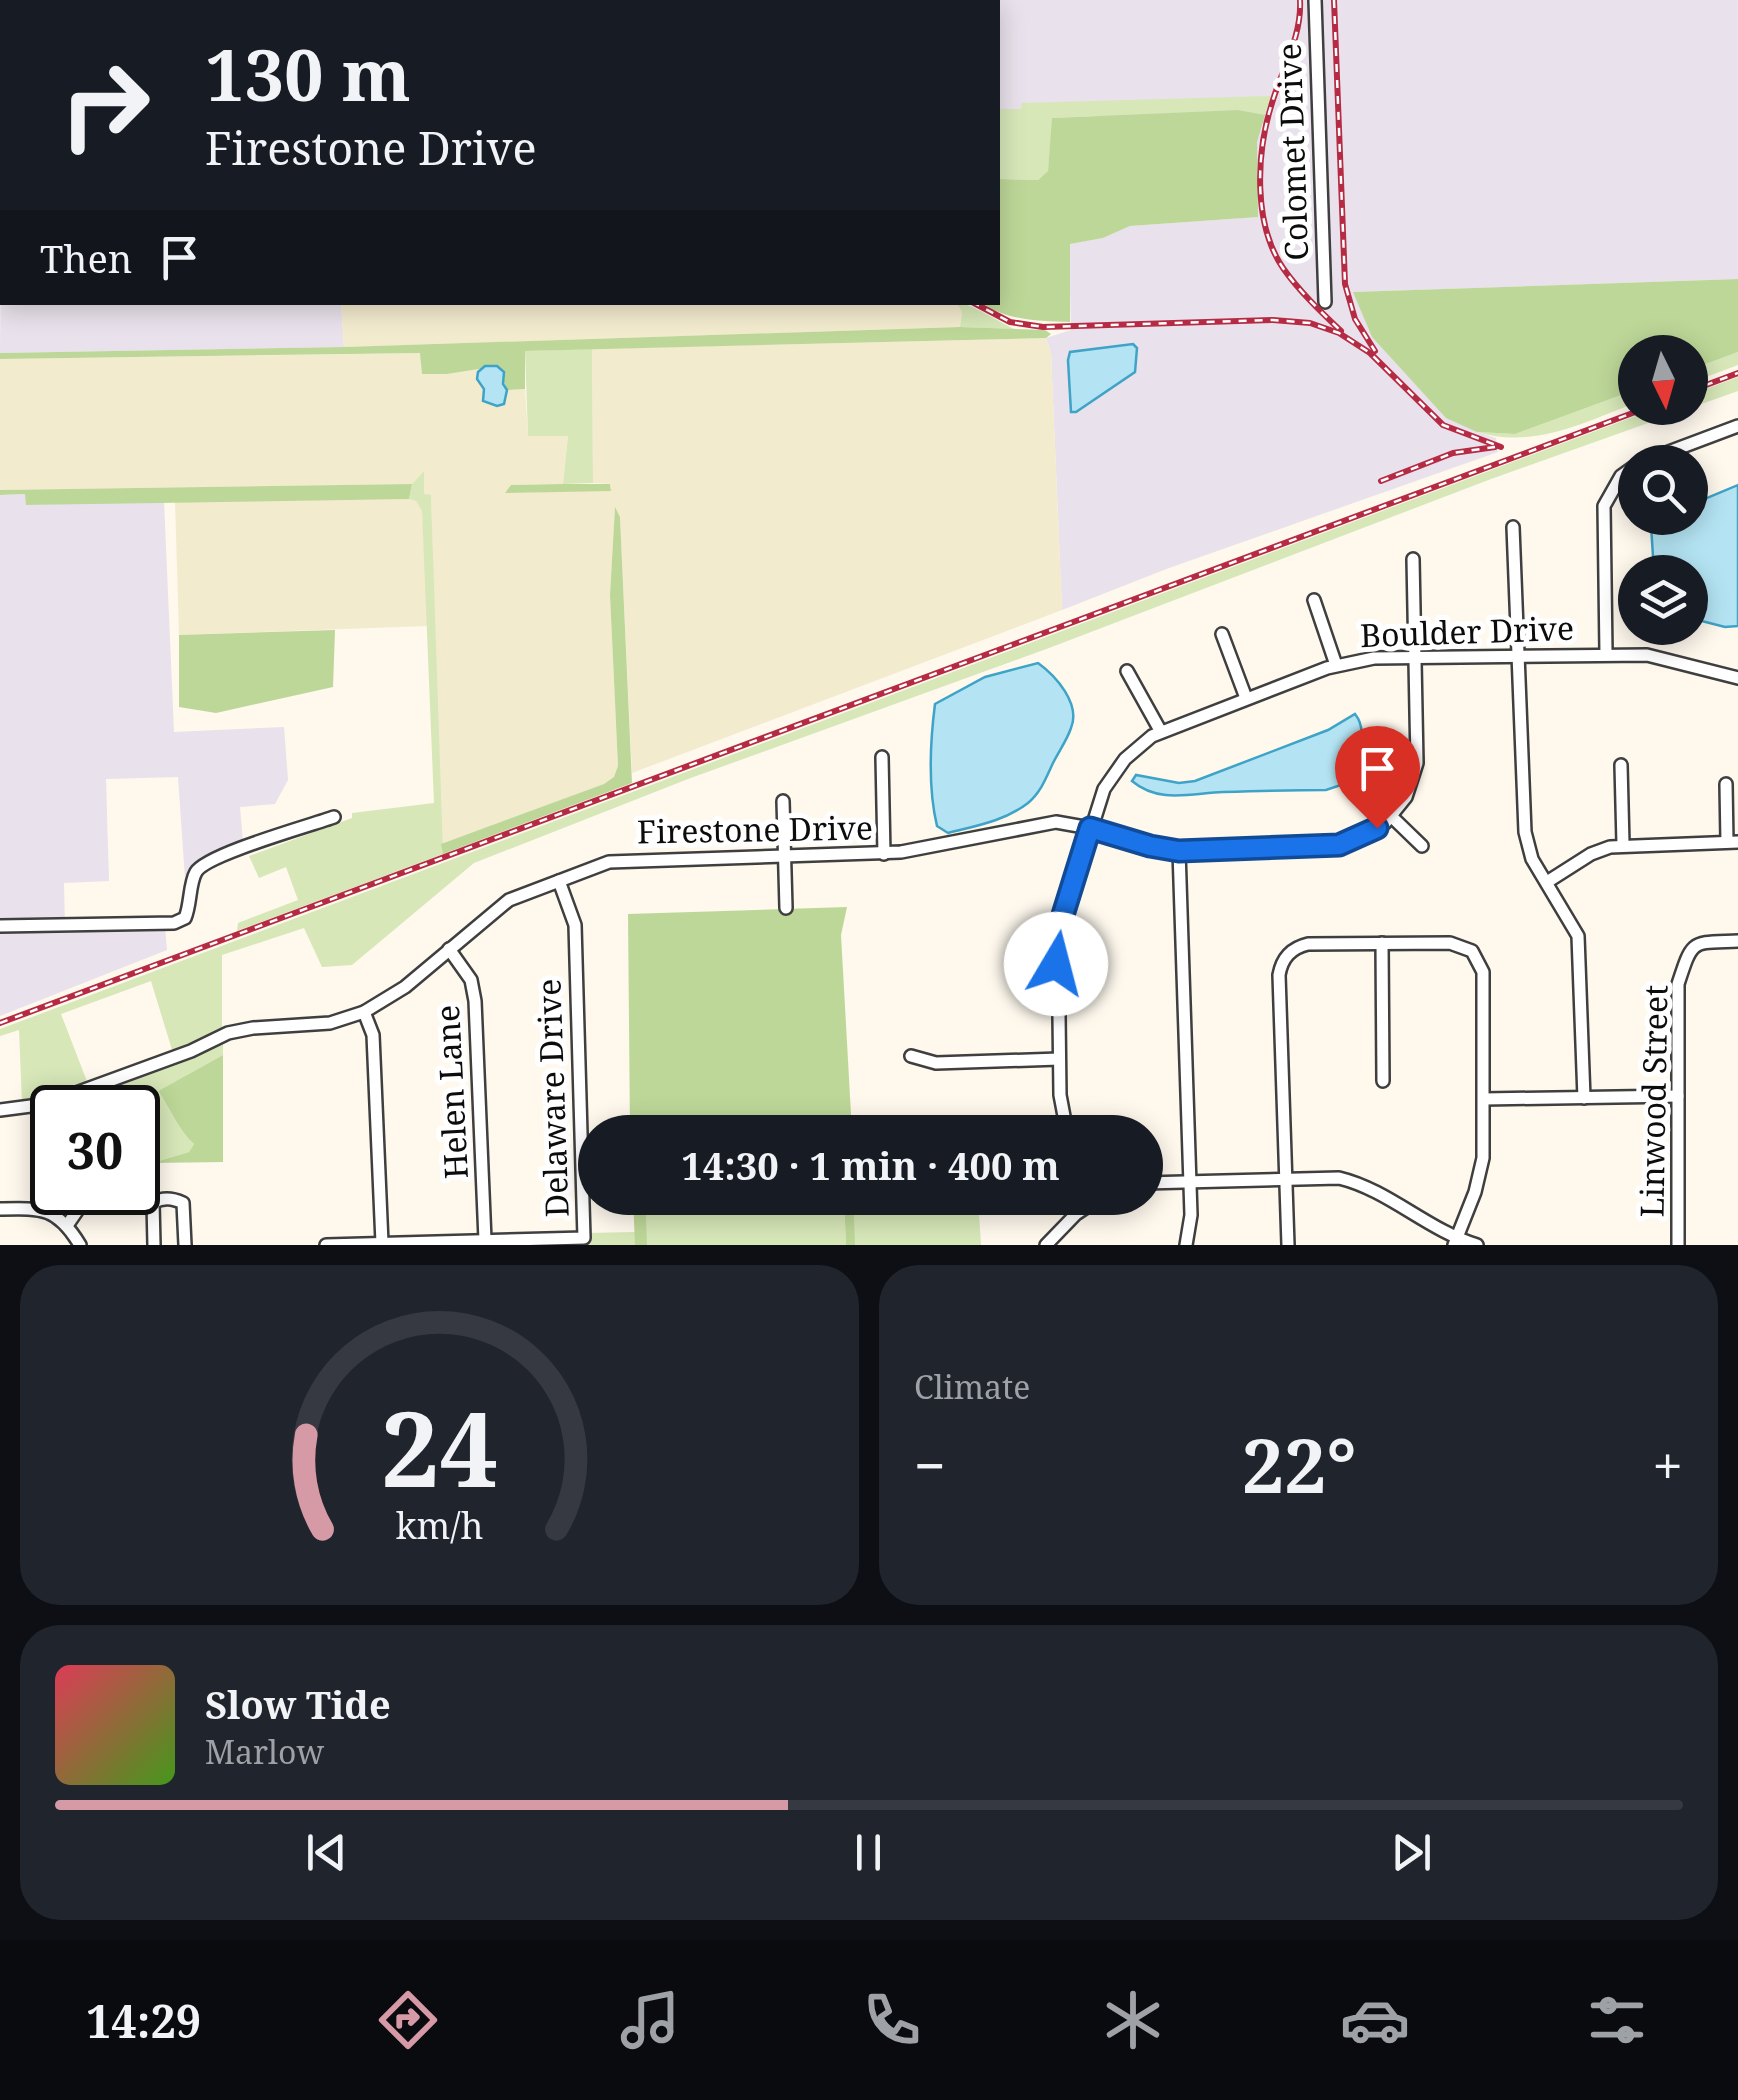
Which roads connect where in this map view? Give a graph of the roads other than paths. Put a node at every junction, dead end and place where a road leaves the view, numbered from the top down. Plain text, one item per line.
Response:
1 (1315, 0) edge
2 (1325, 302) dead end
3 (1738, 426) edge
4 (1687, 445) edge
5 (1618, 483) edge
6 (1513, 528) dead end
7 (1413, 559) dead end
8 (1314, 600) dead end
9 (1222, 634) dead end
10 (1517, 654) junction
11 (1606, 654) junction
12 (1416, 656) junction
13 (1336, 666) junction
14 (1128, 670) dead end
15 (1738, 678) edge
16 (1246, 698) junction
17 (1160, 732) junction
18 (882, 758) dead end
19 (1621, 765) dead end
20 (1726, 784) dead end
21 (783, 802) dead end
22 (1391, 816) junction
23 (334, 817) dead end
24 (1090, 828) junction
25 (1733, 842) edge
26 (1623, 844) junction
27 (1422, 846) dead end
28 (1179, 851) junction
29 (884, 854) junction
30 (784, 856) junction
31 (559, 881) junction
32 (1546, 882) junction
33 (786, 908) dead end
34 (0, 926) edge
35 (1738, 941) edge
36 (1382, 943) junction
37 (449, 949) junction
38 (364, 1012) junction
39 (911, 1056) dead end
40 (1059, 1059) junction
41 (1383, 1080) dead end
42 (1678, 1096) junction
43 (1584, 1098) junction
44 (1484, 1099) junction
45 (0, 1110) edge
46 (1065, 1115) edge
47 (1286, 1178) junction
48 (1190, 1181) junction
49 (1163, 1183) edge
50 (0, 1209) edge
51 (74, 1215) edge
52 (1075, 1215) edge
53 (68, 1224) junction
54 (485, 1240) junction
55 (1456, 1242) edge
56 (382, 1243) edge
57 (80, 1245) edge
58 (154, 1245) edge
59 (185, 1245) edge
60 (326, 1245) edge
61 (1046, 1245) edge
62 (1186, 1245) edge
63 (1288, 1245) edge
64 (1477, 1245) edge
65 (1678, 1245) edge

1 - 2 street, Colomet Drive
3 - 4 street
5 - 11 street
6 - 10 street
7 - 12 street, Firestone Drive
8 - 13 street
9 - 16 street
10 - 11 street, Boulder Drive
10 - 12 street, Boulder Drive
10 - 32 street
11 - 15 street, Boulder Drive
12 - 13 street, Boulder Drive
12 - 22 street, Firestone Drive
13 - 16 street, Boulder Drive
14 - 17 street
16 - 17 street, Boulder Drive
17 - 24 street, Boulder Drive
18 - 29 street
19 - 26 street
20 - 25 street
21 - 30 street
22 - 27 street
22 - 28 street, Firestone Drive
23 - 34 street
24 - 28 street, Firestone Drive
24 - 29 street, Firestone Drive
24 - 40 street, Boulder Drive
25 - 26 street
26 - 32 street
28 - 48 street
29 - 30 street, Firestone Drive
30 - 31 street, Firestone Drive
30 - 33 street
31 - 37 street, Firestone Drive
31 - 54 street, Delaware Drive
32 - 43 street
35 - 42 street, Linwood Street
36 - 41 street
36 - 44 street
36 - 47 street
37 - 38 street, Firestone Drive
37 - 54 street, Helen Lane
38 - 45 street, Firestone Drive
38 - 56 street
39 - 40 street
40 - 46 street, Boulder Drive
42 - 43 street
42 - 65 street, Linwood Street
43 - 44 street
44 - 55 street
47 - 48 street
47 - 55 street
47 - 63 street
48 - 49 street
48 - 62 street
50 - 53 street
51 - 53 street
52 - 61 street
53 - 57 street
54 - 56 street, Delaware Drive
55 - 64 street
56 - 60 street, Delaware Drive
58 - 59 street

